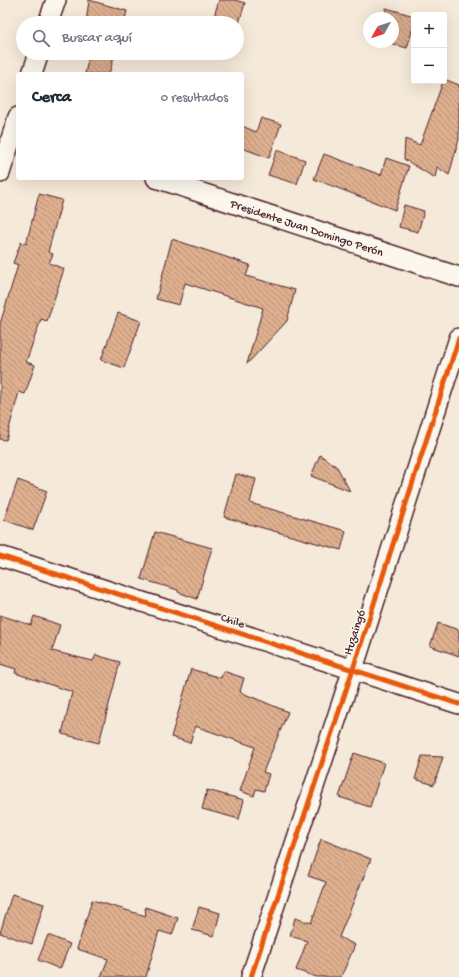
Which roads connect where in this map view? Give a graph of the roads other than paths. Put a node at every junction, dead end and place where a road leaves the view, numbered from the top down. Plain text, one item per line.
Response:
1 (56, 0) edge
2 (50, 16) edge
3 (37, 60) edge
4 (33, 72) edge
5 (12, 127) edge
6 (0, 173) edge
7 (162, 180) edge
8 (459, 277) edge
9 (459, 338) edge
10 (0, 556) edge
11 (353, 669) junction
12 (459, 704) edge
13 (251, 977) edge

1 - 2 street
3 - 4 street
5 - 6 street
7 - 8 street, Presidente Juan Domingo Perón
9 - 11 street, Ituzaingó
10 - 11 street, Chile
11 - 12 street, Chile
11 - 13 street, Ituzaingó

